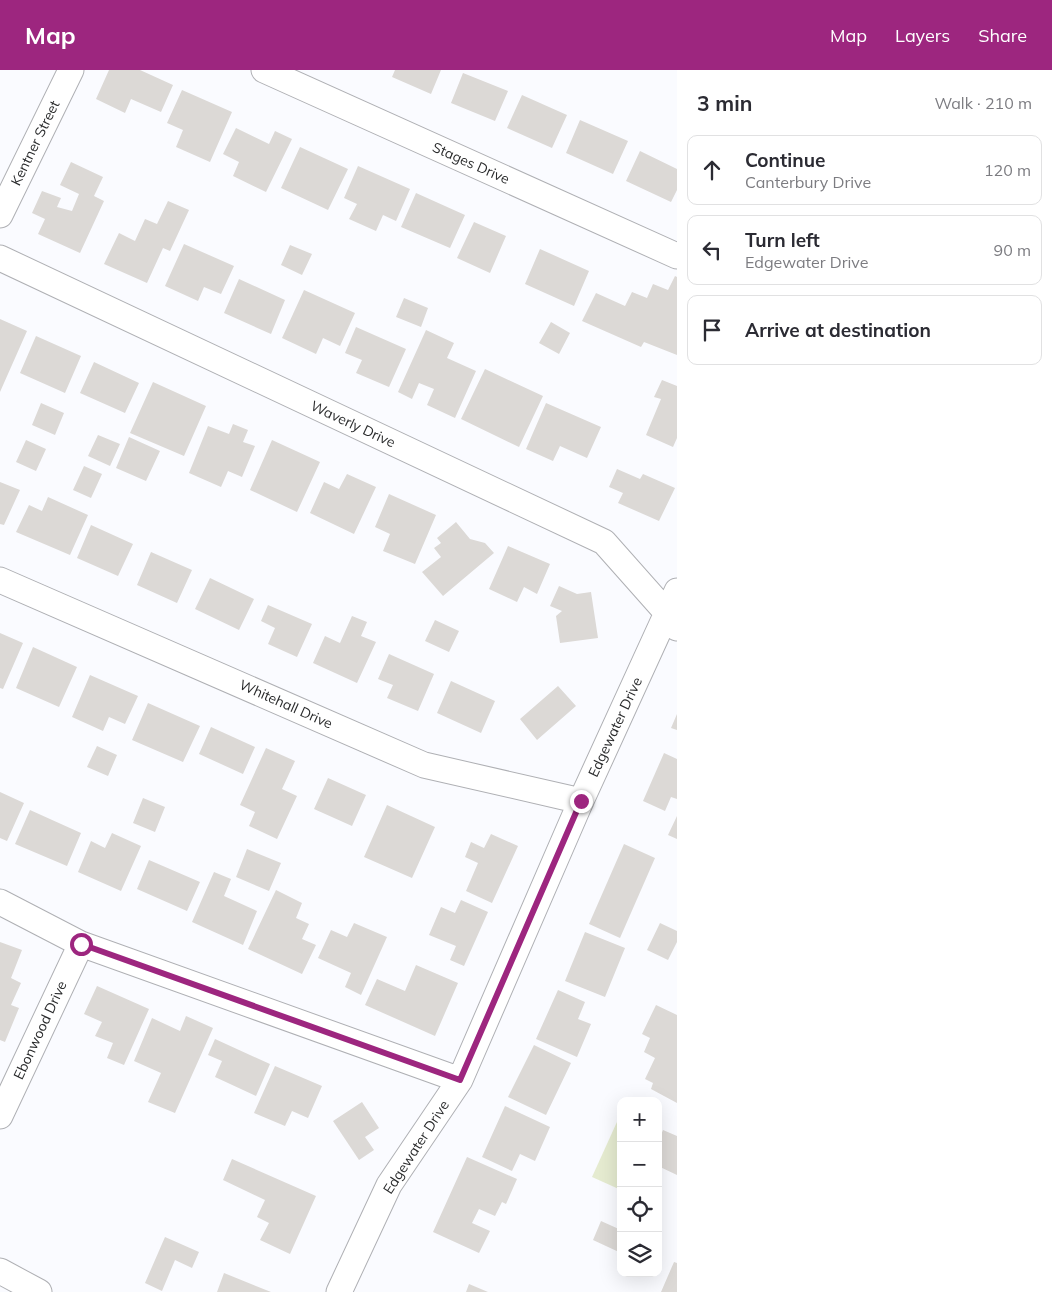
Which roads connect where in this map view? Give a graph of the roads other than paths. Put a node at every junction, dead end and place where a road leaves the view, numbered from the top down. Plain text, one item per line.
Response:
1 (71, 70) edge
2 (264, 70) edge
3 (0, 215) edge
4 (677, 256) edge
5 (0, 258) edge
6 (0, 580) edge
7 (677, 591) edge
8 (672, 621) edge
9 (581, 801) junction
10 (0, 902) edge
11 (81, 944) junction
12 (460, 1080) junction
13 (0, 1116) edge
14 (0, 1271) edge
15 (39, 1292) edge
16 (339, 1292) edge

1 - 3 street, Kentner Street
2 - 4 street, Stages Drive
5 - 8 street, Waverly Drive
6 - 9 street, Whitehall Drive
7 - 8 street, Edgewater Drive
8 - 9 street, Edgewater Drive
9 - 12 street, Edgewater Drive
10 - 11 street
11 - 12 street
11 - 13 street, Ebonwood Drive
12 - 16 street, Edgewater Drive
14 - 15 street

